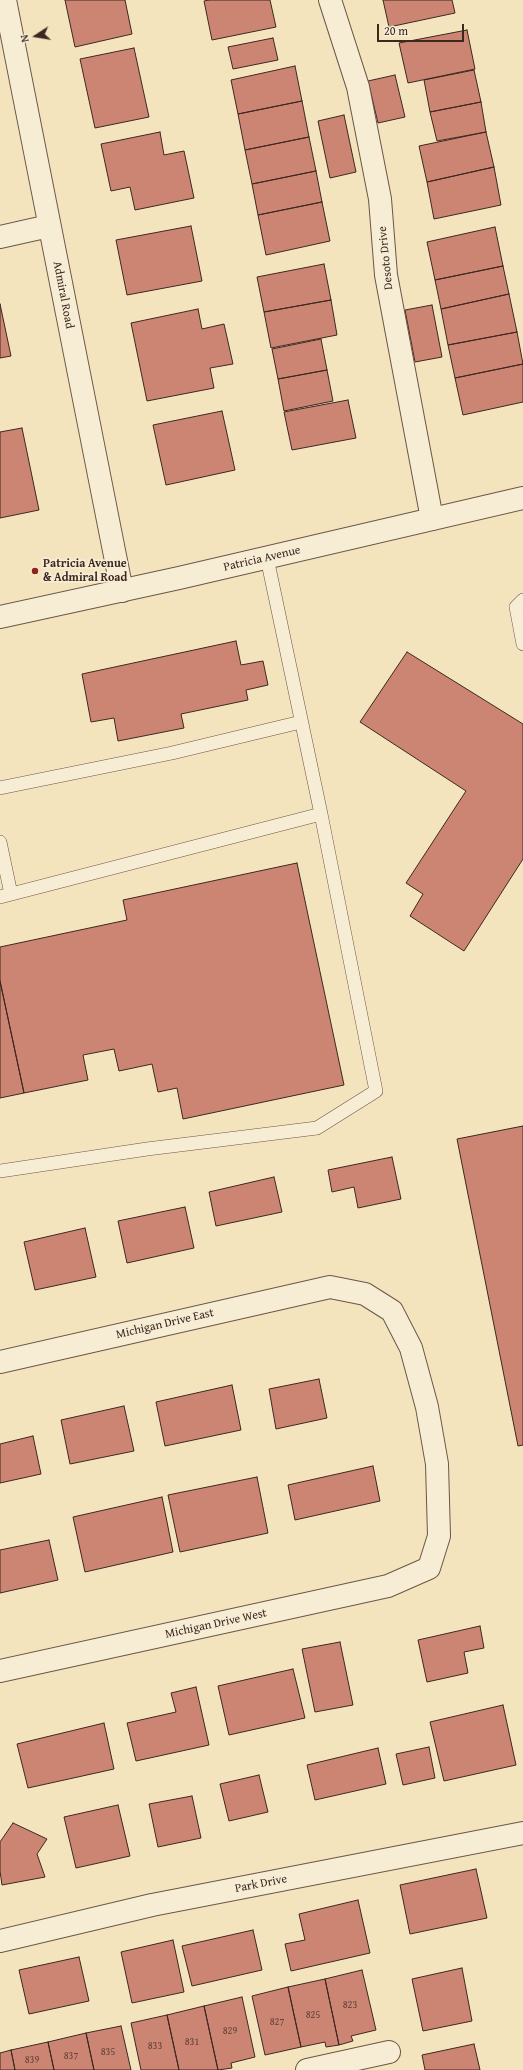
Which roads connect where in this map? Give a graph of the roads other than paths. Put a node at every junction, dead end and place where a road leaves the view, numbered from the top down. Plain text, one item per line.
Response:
1 (5, 0) edge
2 (330, 0) edge
3 (49, 226) junction
4 (0, 237) edge
5 (523, 498) edge
6 (432, 519) junction
7 (267, 558) junction
8 (122, 590) junction
9 (523, 600) edge
10 (0, 617) edge
11 (523, 644) edge
12 (301, 722) junction
13 (0, 788) edge
14 (320, 814) junction
15 (0, 842) edge
16 (5, 895) edge
17 (0, 1171) edge
18 (0, 1362) edge
19 (429, 1568) joint
20 (0, 1671) edge
21 (523, 1833) edge
22 (0, 1940) edge
23 (389, 2052) dead end
24 (306, 2070) edge

1 - 3 street, Admiral Road
2 - 6 street, Desoto Drive
3 - 4 street
3 - 8 street, Admiral Road
5 - 6 street, Patricia Avenue
6 - 7 street, Patricia Avenue
7 - 8 street, Patricia Avenue
7 - 12 lane
8 - 10 street, Patricia Avenue
9 - 11 lane
12 - 13 lane
12 - 14 lane
14 - 16 lane
14 - 17 lane
15 - 16 lane
18 - 19 street, Michigan Drive East
19 - 20 street, Michigan Drive West
21 - 22 street, Park Drive
23 - 24 street

